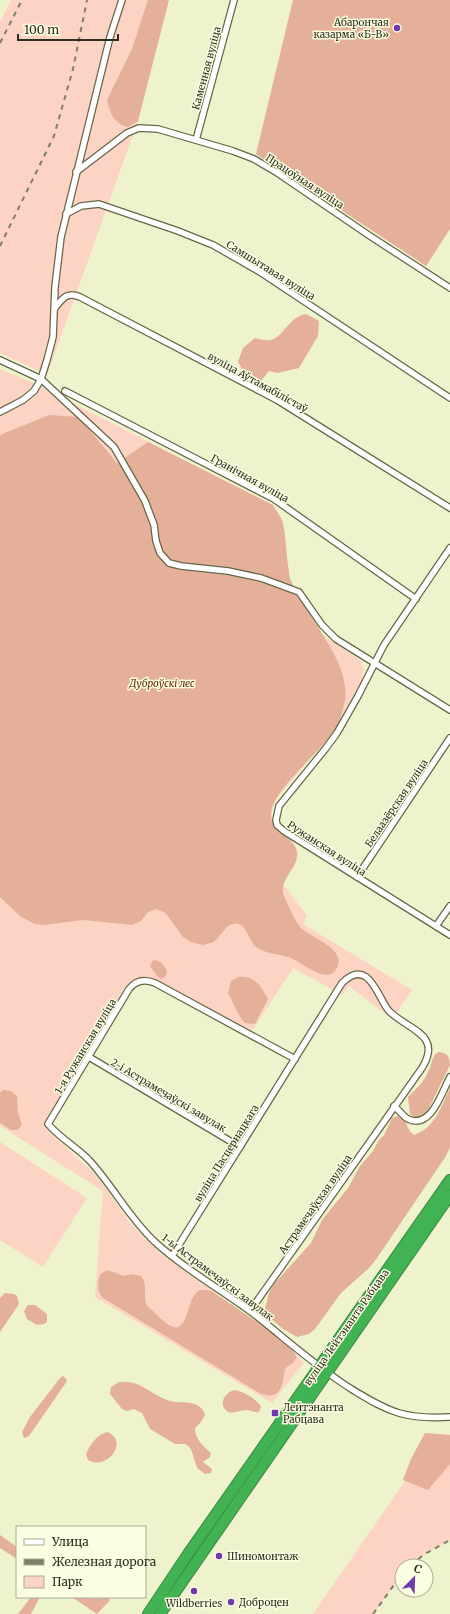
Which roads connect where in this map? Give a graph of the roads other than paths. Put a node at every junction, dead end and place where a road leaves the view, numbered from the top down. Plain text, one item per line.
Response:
1 (122, 0) edge
2 (234, 0) edge
3 (196, 140) junction
4 (76, 172) junction
5 (66, 214) junction
6 (450, 288) edge
7 (54, 308) junction
8 (0, 360) edge
9 (41, 379) junction
10 (65, 391) dead end
11 (450, 398) edge
12 (0, 412) edge
13 (450, 508) edge
14 (450, 548) edge
15 (416, 599) junction
16 (374, 663) junction
17 (450, 710) edge
18 (450, 738) edge
19 (356, 877) junction
20 (450, 906) edge
21 (436, 926) junction
22 (450, 935) edge
23 (418, 1032) joint
24 (89, 1058) junction
25 (295, 1059) junction
26 (450, 1077) edge
27 (394, 1106) junction
28 (48, 1124) joint
29 (240, 1147) junction
30 (450, 1180) edge
31 (450, 1195) edge
32 (172, 1256) junction
33 (250, 1311) junction
34 (323, 1370) junction
35 (450, 1417) edge
36 (148, 1614) edge
37 (160, 1614) edge

1 - 4 street
2 - 3 street, Каменная вуліца
3 - 4 street, Працоўная вуліца
3 - 6 street, Працоўная вуліца
4 - 5 street
5 - 7 street
5 - 11 street, Самшытавая вуліца
7 - 9 street
7 - 13 street, вуліца Аўтамабілістаў
8 - 9 street
9 - 12 street
9 - 16 street
10 - 15 street, Гранічная вуліца
14 - 15 street
15 - 16 street
16 - 17 street
16 - 19 street, Ружанская вуліца
18 - 19 street, Белаазёрская вуліца
19 - 21 street, Ружанская вуліца
20 - 21 street
21 - 22 street, Ружанская вуліца
23 - 25 street, вуліца Пасцернацкага
23 - 27 street, Астрамечаўская вуліца
24 - 25 street, 1-я Ружанская вуліца
24 - 28 street, 1-я Ружанская вуліца
24 - 29 street, 2-і Астрамечаўскі завулак
25 - 29 street, вуліца Пасцернацкага
26 - 27 street
27 - 33 street, Астрамечаўская вуліца
28 - 32 street, 1-ы Астрамечаўскі завулак
29 - 32 street, вуліца Пасцернацкага
30 - 34 highway, вуліца Лейтэнанта Рабцава
31 - 34 highway, вуліца Лейтэнанта Рабцава
32 - 33 street, 1-ы Астрамечаўскі завулак
33 - 34 street, 1-ы Астрамечаўскі завулак
34 - 35 street, 1-ы Астрамечаўскі завулак
34 - 36 highway, вуліца Лейтэнанта Рабцава
34 - 37 highway, вуліца Лейтэнанта Рабцава

